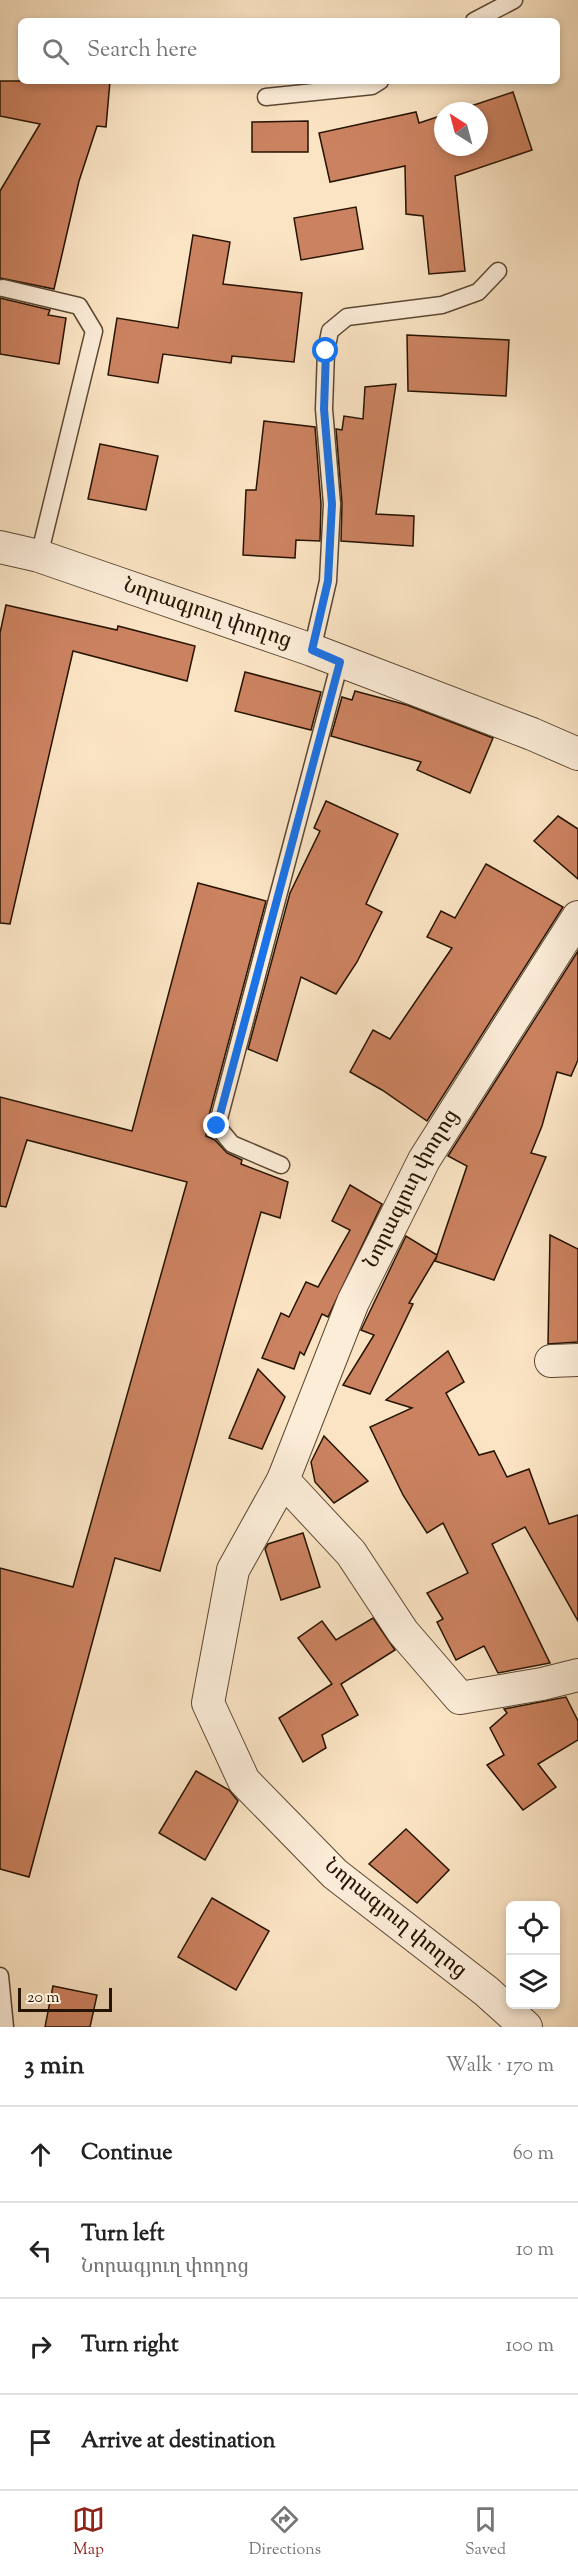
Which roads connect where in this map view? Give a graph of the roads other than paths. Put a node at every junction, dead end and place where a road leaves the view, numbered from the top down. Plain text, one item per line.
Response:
1 (514, 0) edge
2 (480, 18) edge
3 (375, 84) edge
4 (266, 97) dead end
5 (498, 271) dead end
6 (3, 288) dead end
7 (0, 547) edge
8 (39, 556) junction
9 (312, 650) junction
10 (340, 662) junction
11 (578, 754) edge
12 (578, 917) edge
13 (281, 1165) dead end
14 (284, 1480) junction
15 (578, 1675) edge
16 (0, 1976) edge
17 (5, 2027) edge
18 (526, 2027) edge

1 - 2 lane
3 - 4 lane
5 - 9 lane
6 - 8 lane
7 - 8 street, Նորագյուղ փողոց
8 - 9 street, Նորագյուղ փողոց
9 - 10 street, Նորագյուղ փողոց
10 - 11 street, Նորագյուղ փողոց
10 - 13 lane
12 - 14 street, Նորագյուղ փողոց
14 - 15 street
14 - 18 street, Նորագյուղ փողոց
16 - 17 lane

